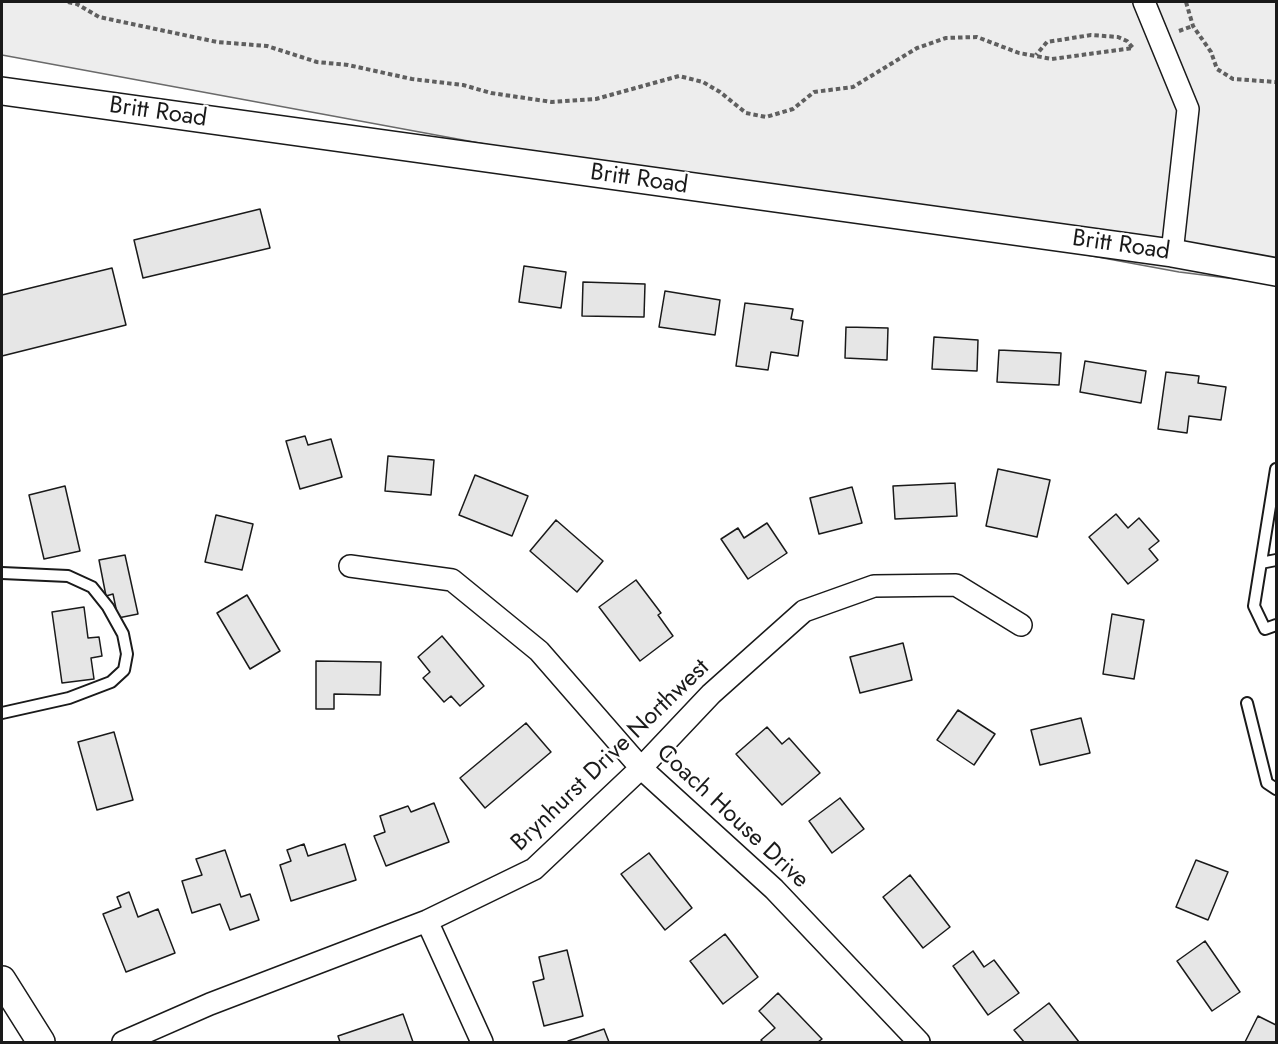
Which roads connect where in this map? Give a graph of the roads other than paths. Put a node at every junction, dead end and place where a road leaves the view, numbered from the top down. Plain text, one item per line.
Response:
1 (1144, 2) edge
2 (2, 91) edge
3 (1172, 253) junction
4 (1276, 272) edge
5 (1276, 469) edge
6 (1276, 560) edge
7 (1261, 563) junction
8 (350, 566) dead end
9 (2, 573) edge
10 (1021, 625) dead end
11 (1276, 625) edge
12 (1247, 704) dead end
13 (2, 713) edge
14 (641, 768) junction
15 (1276, 789) edge
16 (427, 921) junction
17 (2, 980) edge
18 (40, 1042) edge
19 (123, 1042) edge
20 (482, 1042) edge
21 (919, 1042) edge

1 - 3 street
2 - 3 street, Britt Road
3 - 4 street, Britt Road
5 - 7 lane
6 - 7 lane
7 - 11 lane
8 - 14 street, Coach House Drive
9 - 13 lane
10 - 14 street, Brynhurst Drive Northwest
12 - 15 lane
14 - 16 street, Brynhurst Drive Northwest
14 - 21 street, Coach House Drive
16 - 19 street, Brynhurst Drive Northwest
16 - 20 street
17 - 18 street

